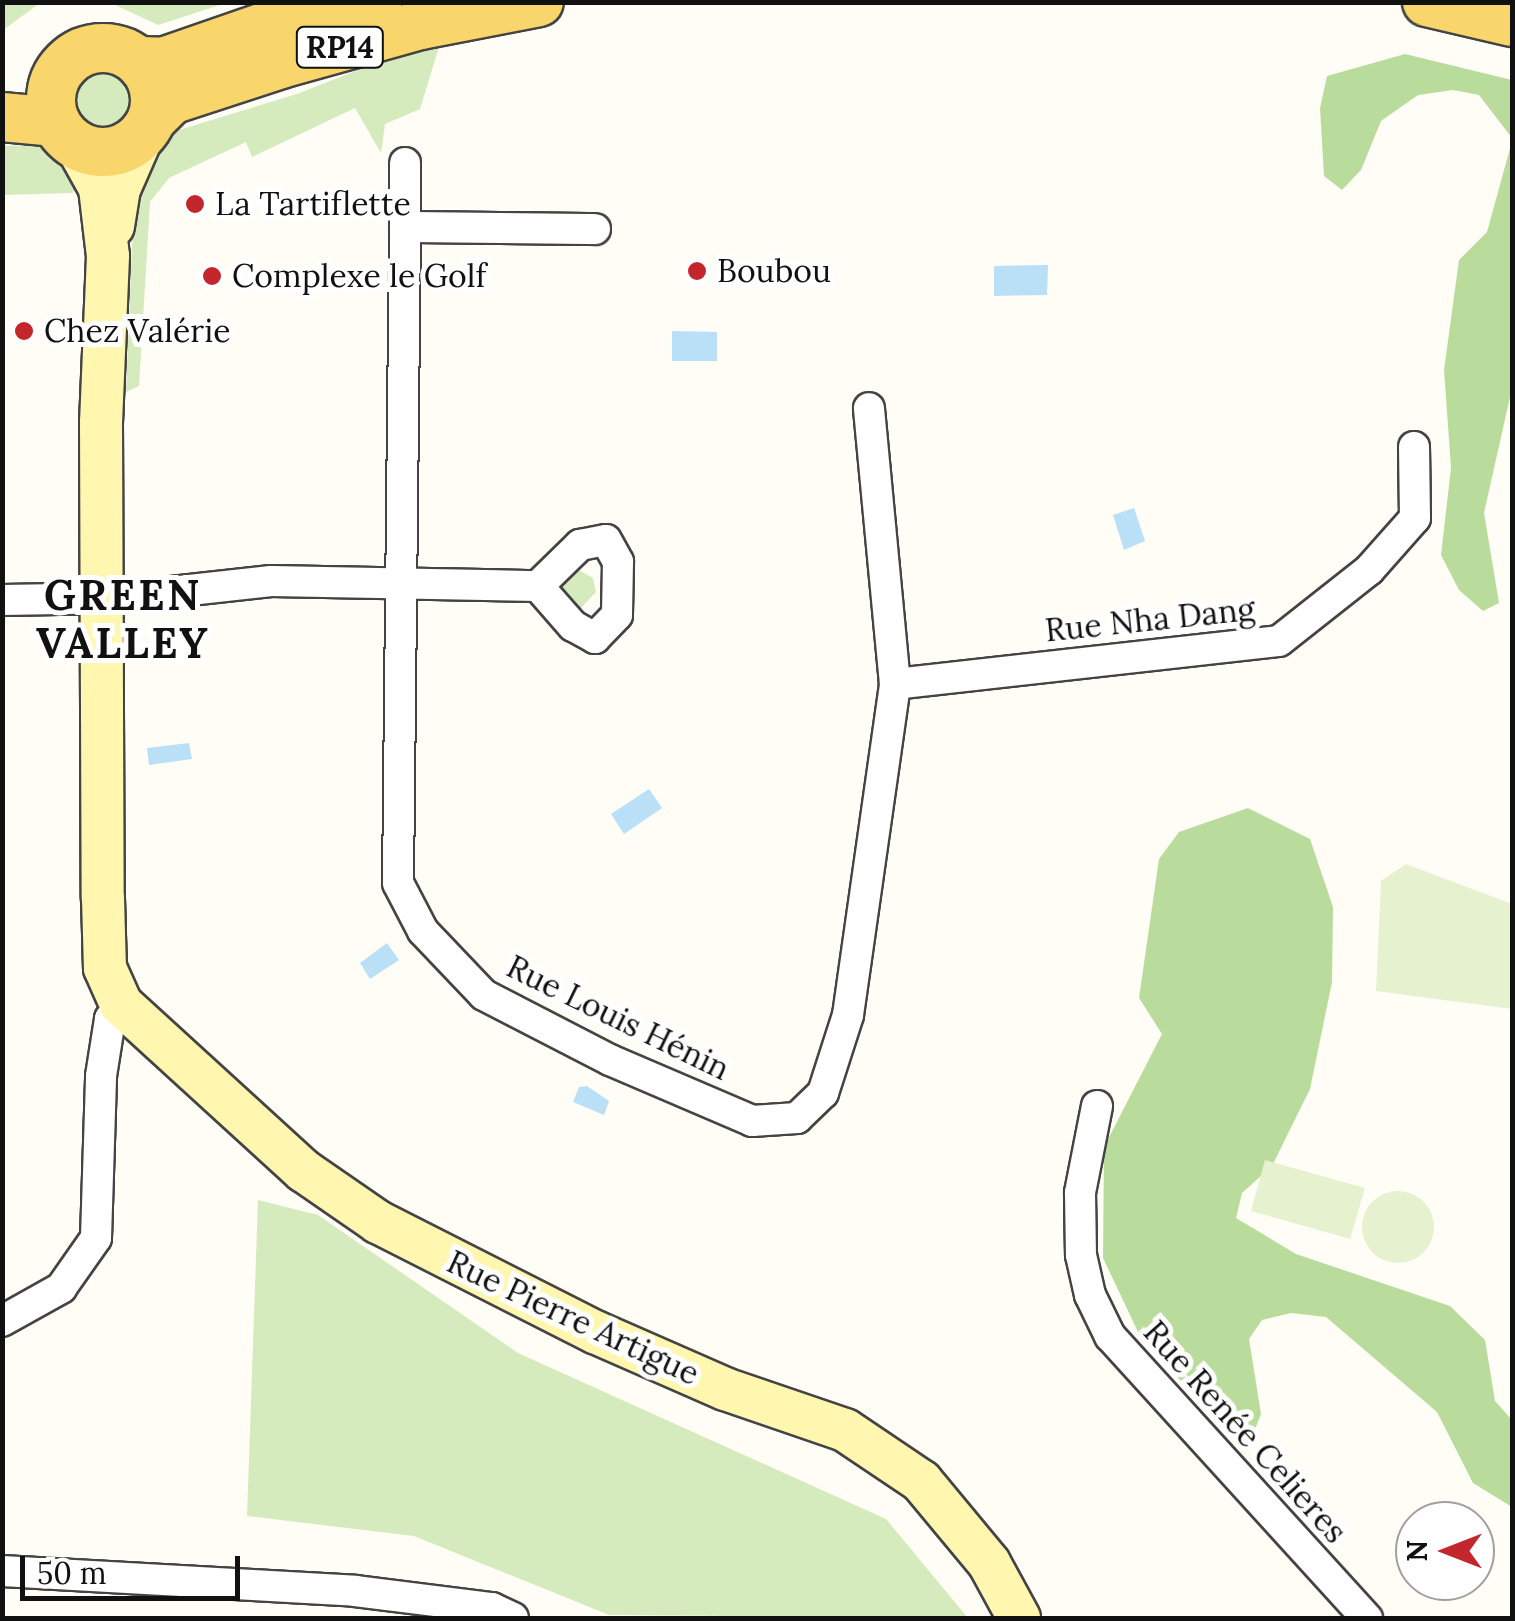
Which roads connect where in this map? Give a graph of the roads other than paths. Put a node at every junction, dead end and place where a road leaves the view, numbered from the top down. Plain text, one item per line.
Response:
1 (378, 2) edge
2 (539, 2) edge
3 (1427, 2) edge
4 (1512, 22) edge
5 (139, 61) junction
6 (2, 86) edge
7 (62, 116) junction
8 (2, 117) edge
9 (148, 126) junction
10 (405, 163) dead end
11 (405, 227) junction
12 (596, 228) dead end
13 (108, 256) junction
14 (868, 408) dead end
15 (1414, 447) dead end
16 (406, 582) junction
17 (538, 586) dead end
18 (102, 599) junction
19 (2, 600) edge
20 (895, 684) junction
21 (121, 1004) junction
22 (1098, 1106) dead end
23 (2, 1321) edge
24 (2, 1572) edge
25 (513, 1618) edge
26 (1019, 1618) edge
27 (1368, 1618) edge

1 - 5 main road, RP14
2 - 9 main road, RP14
3 - 4 main road
5 - 7 main road
5 - 9 main road
6 - 7 main road
7 - 8 main road
7 - 9 main road
7 - 13 main road
9 - 13 main road
10 - 11 street, Rue Louis Hénin
11 - 12 street
11 - 16 street, Rue Louis Hénin
13 - 18 main road
14 - 20 street, Rue Louis Hénin
15 - 20 street, Rue Nha Dang
16 - 17 street
16 - 18 street
16 - 20 street, Rue Louis Hénin
18 - 19 street
18 - 21 main road
21 - 23 street
21 - 26 main road, Rue Pierre Artigue
22 - 27 street, Rue Renée Celieres
24 - 25 street

